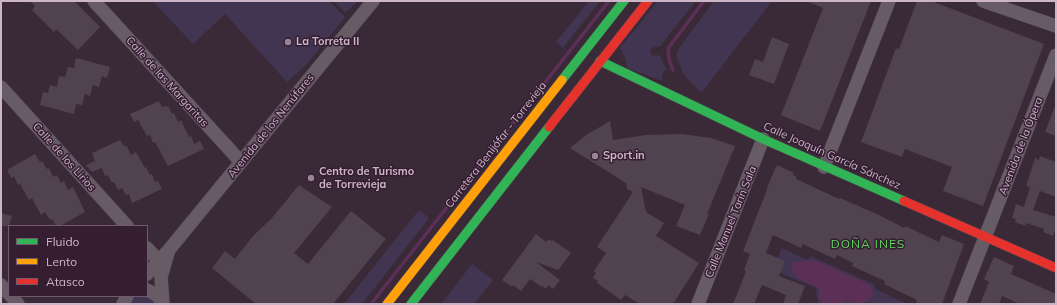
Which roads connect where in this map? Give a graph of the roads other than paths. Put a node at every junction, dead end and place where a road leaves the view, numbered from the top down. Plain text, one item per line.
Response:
1 (94, 1) edge
2 (373, 1) edge
3 (624, 1) edge
4 (648, 1) edge
5 (889, 1) edge
6 (983, 1) edge
7 (1056, 26) edge
8 (1056, 55) edge
9 (600, 61) junction
10 (1, 87) edge
11 (763, 140) junction
12 (241, 162) junction
13 (824, 167) junction
14 (126, 225) edge
15 (985, 238) junction
16 (148, 249) edge
17 (168, 252) junction
18 (158, 261) junction
19 (1056, 268) edge
20 (148, 273) edge
21 (1, 285) edge
22 (148, 290) edge
23 (8, 293) edge
24 (163, 304) edge
25 (387, 304) edge
26 (411, 304) edge
27 (698, 304) edge
28 (959, 304) edge

1 - 12 street, Calle de las Margaritas
2 - 12 street, Avenida de los Nenúfares
3 - 25 main road, Carretera Benijófar - Torrevieja
4 - 9 main road
5 - 13 street
6 - 7 street
8 - 15 street, Avenida de la Ópera
9 - 11 main road, Calle Joaquín García Sánchez
9 - 26 main road
10 - 14 street, Calle de los Lirios
11 - 13 main road, Calle Joaquín García Sánchez
11 - 27 street, Calle Manuel Tarín Sala
12 - 17 street, Avenida de los Nenúfares
13 - 15 main road, Calle Joaquín García Sánchez
15 - 19 main road, Calle Joaquín García Sánchez
15 - 28 street, Avenida de la Ópera
16 - 18 street
17 - 18 street, Avenida de los Nenúfares
17 - 24 street, Avenida de los Nenúfares
18 - 20 street, Avenida de los Nenúfares
21 - 23 street
22 - 24 street

